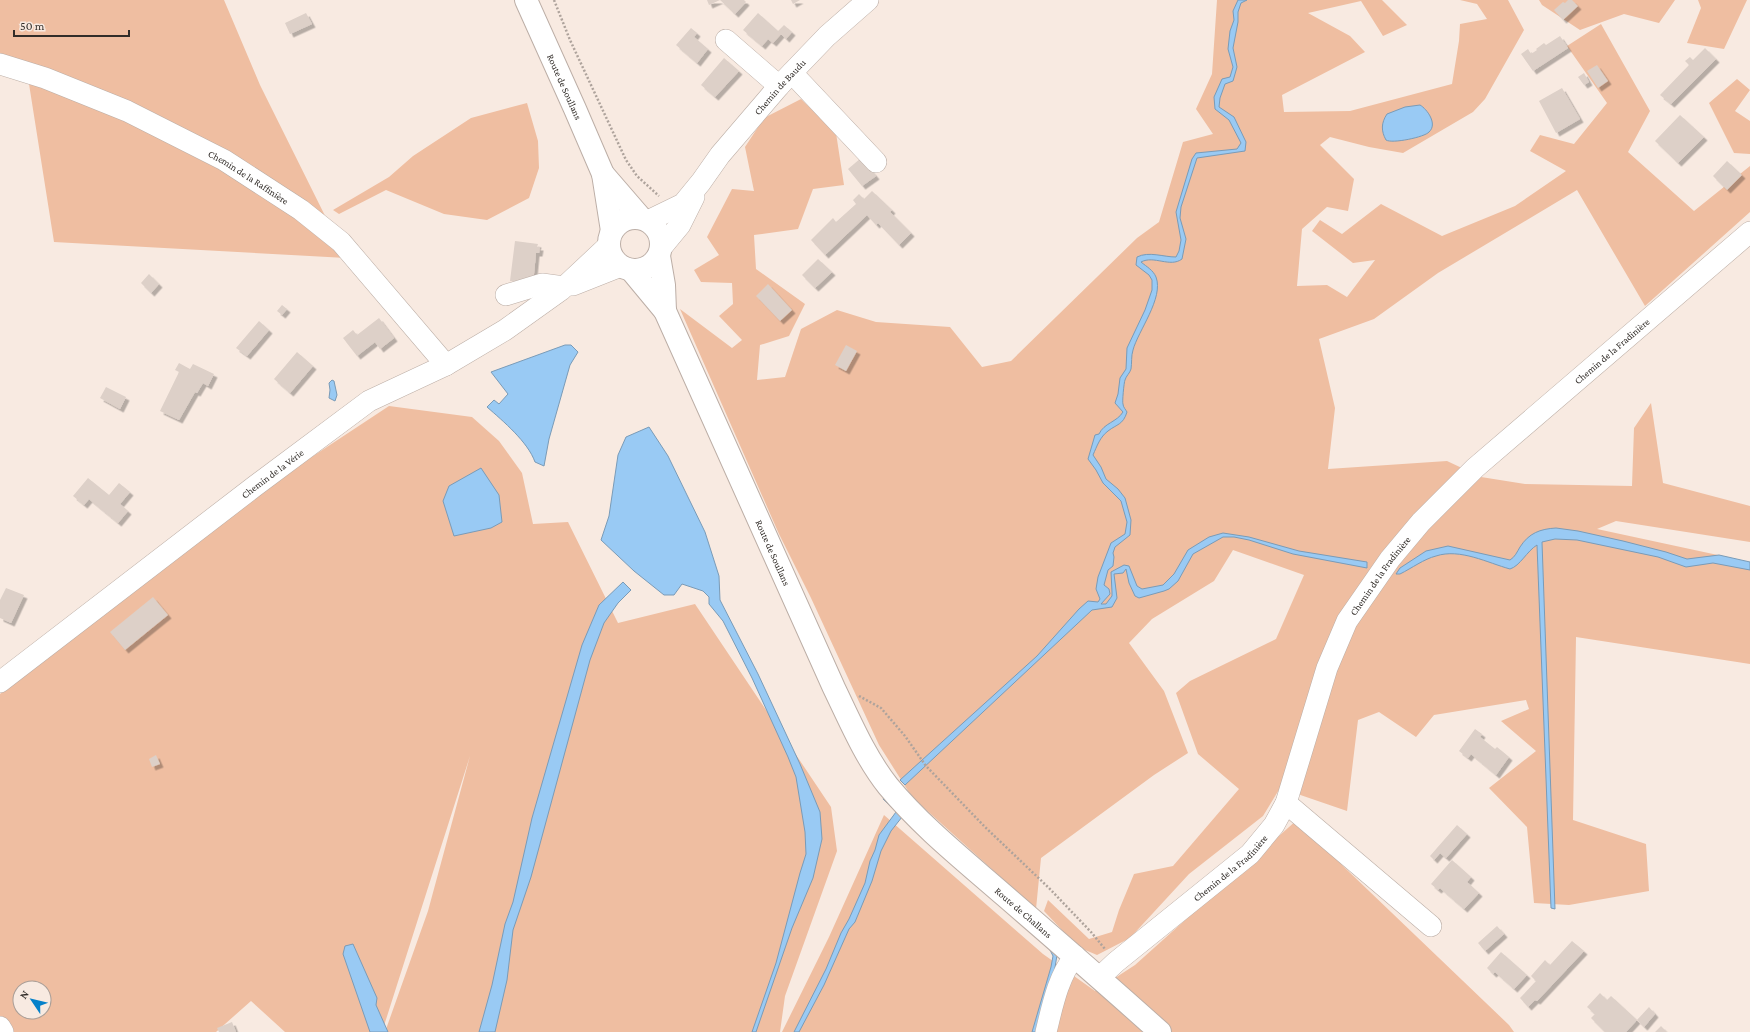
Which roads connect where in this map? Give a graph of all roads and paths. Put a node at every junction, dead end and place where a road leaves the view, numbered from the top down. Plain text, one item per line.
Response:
1 (526, 0) edge
2 (554, 0) edge
3 (866, 0) edge
4 (726, 40) dead end
5 (0, 64) edge
6 (786, 80) junction
7 (876, 162) dead end
8 (603, 174) junction
9 (701, 182) junction
10 (670, 211) junction
11 (644, 220) junction
12 (1750, 232) edge
13 (611, 238) junction
14 (660, 252) junction
15 (626, 268) junction
16 (563, 289) junction
17 (506, 295) dead end
18 (665, 311) junction
19 (446, 365) junction
20 (0, 682) edge
21 (855, 694) dead end
22 (891, 789) joint
23 (1286, 803) junction
24 (1431, 926) dead end
25 (1075, 956) junction
26 (1116, 962) junction
27 (1100, 977) junction
28 (0, 1027) edge
29 (3, 1032) edge
30 (1046, 1032) edge
31 (1160, 1032) edge

1 - 8 main road, Route de Soullans
2 - 10 path
3 - 6 street, Chemin de Baudu
4 - 6 street
5 - 19 street, Chemin de la Raffinière
6 - 7 street
6 - 9 street, Chemin de Baudu
8 - 11 main road, Route de Soullans
8 - 13 main road, Route de Soullans
9 - 10 street, Chemin de Baudu
9 - 14 street, Chemin de Baudu
10 - 11 street, Chemin de Baudu
11 - 13 main road
11 - 14 main road
12 - 23 street, Chemin de la Fradinière
13 - 15 main road
13 - 16 street, Chemin de la Vérie
14 - 15 main road
14 - 18 main road, Route de Soullans
15 - 16 street, Chemin de la Vérie
15 - 18 main road, Route de Soullans
16 - 17 street
16 - 19 street, Chemin de la Vérie
18 - 22 main road, Route de Soullans
19 - 20 street, Chemin de la Vérie
21 - 26 path
22 - 25 main road, Route de Challans
23 - 24 street
23 - 26 street, Chemin de la Fradinière
25 - 27 main road, Route de Challans
25 - 30 street
26 - 27 street, Chemin de la Fradinière
27 - 31 main road, Route de Challans
28 - 29 street

